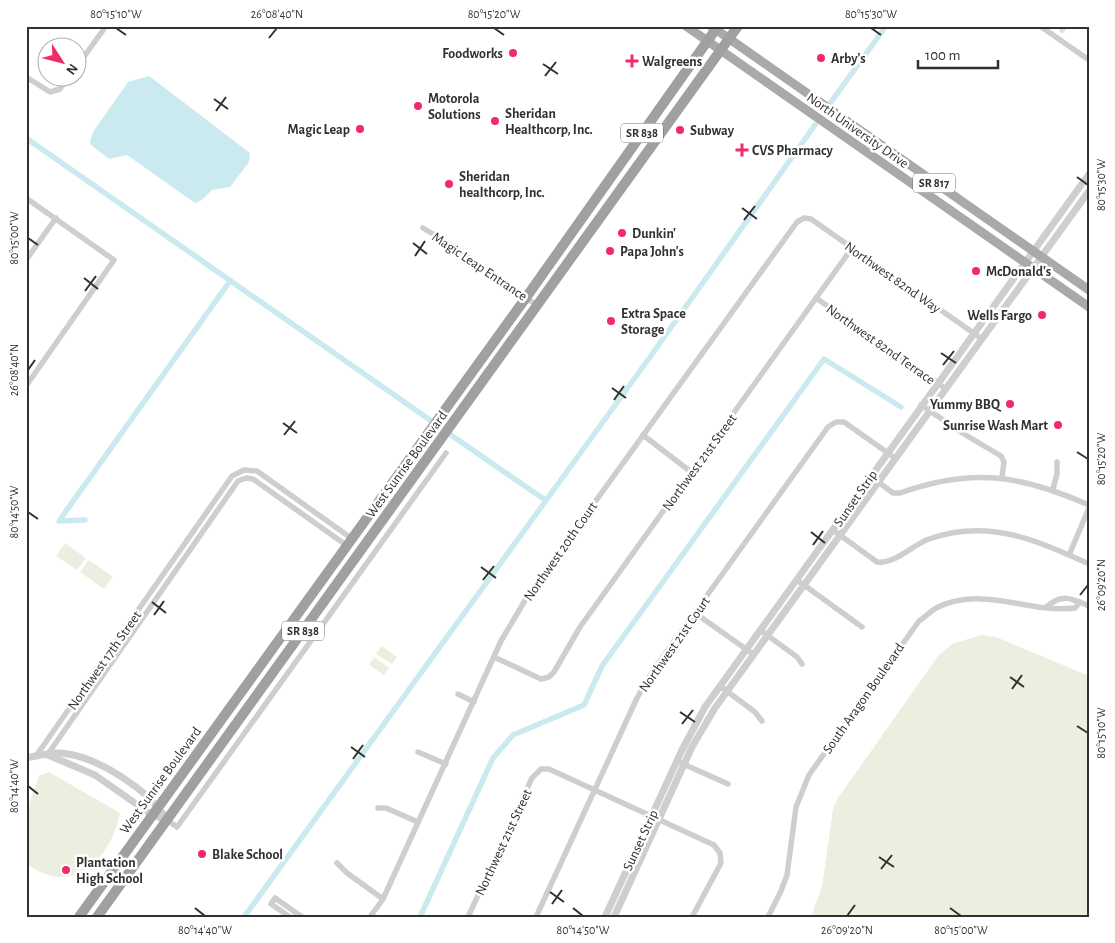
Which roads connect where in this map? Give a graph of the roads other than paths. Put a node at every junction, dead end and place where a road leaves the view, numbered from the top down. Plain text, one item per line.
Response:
1 (106, 26) edge
2 (686, 26) edge
3 (738, 26) edge
4 (1040, 26) edge
5 (715, 27) edge
6 (729, 39) junction
7 (707, 41) junction
8 (721, 50) junction
9 (88, 51) edge
10 (1089, 60) edge
11 (26, 77) edge
12 (38, 85) edge
13 (42, 88) edge
14 (59, 88) edge
15 (1089, 174) edge
16 (1089, 191) edge
17 (26, 198) edge
18 (56, 218) junction
19 (804, 218) joint
20 (423, 228) dead end
21 (852, 248) junction
22 (1037, 254) junction
23 (26, 260) edge
24 (1025, 263) junction
25 (1033, 269) junction
26 (1089, 290) edge
27 (816, 298) junction
28 (525, 299) junction
29 (538, 304) junction
30 (1089, 308) edge
31 (974, 333) junction
32 (982, 339) junction
33 (937, 383) junction
34 (26, 386) edge
35 (946, 389) junction
36 (921, 405) junction
37 (929, 411) junction
38 (643, 436) junction
39 (887, 452) junction
40 (446, 453) dead end
41 (895, 458) junction
42 (1057, 462) dead end
43 (691, 472) junction
44 (870, 476) junction
45 (1002, 477) junction
46 (877, 482) junction
47 (1052, 489) junction
48 (1089, 506) edge
49 (361, 523) junction
50 (836, 532) junction
51 (348, 541) junction
52 (362, 548) junction
53 (1069, 555) junction
54 (370, 559) junction
55 (1089, 564) edge
56 (800, 582) junction
57 (1060, 598) junction
58 (1080, 602) junction
59 (1089, 606) edge
60 (1046, 607) junction
61 (1063, 610) junction
62 (695, 613) junction
63 (862, 627) dead end
64 (760, 630) junction
65 (767, 635) junction
66 (749, 652) junction
67 (494, 657) junction
68 (802, 664) dead end
69 (723, 689) junction
70 (458, 694) dead end
71 (474, 702) junction
72 (762, 721) dead end
73 (418, 752) dead end
74 (48, 754) junction
75 (36, 756) junction
76 (26, 758) edge
77 (681, 763) junction
78 (446, 764) junction
79 (728, 784) dead end
80 (594, 790) junction
81 (158, 806) junction
82 (378, 808) dead end
83 (152, 815) junction
84 (650, 817) junction
85 (167, 820) junction
86 (659, 820) junction
87 (418, 822) junction
88 (337, 862) dead end
89 (383, 899) junction
90 (299, 916) edge
91 (79, 917) edge
92 (97, 917) edge
93 (290, 917) edge
94 (370, 917) edge
95 (468, 917) edge
96 (536, 917) edge
97 (605, 917) edge
98 (614, 917) edge
99 (692, 917) edge
100 (768, 917) edge

1 - 9 street
2 - 7 main road, North University Drive / SR 817
3 - 6 highway, West Sunrise Boulevard
4 - 10 street
5 - 6 main road, North University Drive / SR 817
5 - 7 highway, West Sunrise Boulevard / SR 838
6 - 8 highway, West Sunrise Boulevard / SR 838
6 - 22 main road, North University Drive / SR 817
7 - 8 main road, North University Drive / SR 817
7 - 28 highway, West Sunrise Boulevard / SR 838
8 - 24 main road, North University Drive / SR 817
8 - 29 highway, West Sunrise Boulevard / SR 838
11 - 12 street
13 - 14 street
15 - 22 street, Sunset Strip
16 - 22 street, Sunset Strip
17 - 18 street
18 - 23 street
18 - 34 street
19 - 21 street, Northwest 82nd Way
19 - 38 street, Northwest 20th Court
20 - 28 street, Magic Leap Entrance
21 - 27 street, Northwest 21st Street
21 - 31 street, Northwest 82nd Way
22 - 24 street, Sunset Strip
22 - 25 street, Sunset Strip
22 - 26 main road, North University Drive / SR 817
24 - 25 main road, North University Drive / SR 817
24 - 31 street, Sunset Strip
25 - 30 main road, North University Drive / SR 817
25 - 32 street, Sunset Strip
27 - 33 street, Northwest 82nd Terrace
27 - 43 street, Northwest 21st Street
28 - 29 street, Magic Leap Entrance
28 - 49 highway, West Sunrise Boulevard / SR 838
29 - 52 highway, West Sunrise Boulevard / SR 838
31 - 32 street, Northwest 82nd Way
31 - 33 street, Sunset Strip
32 - 35 street, Sunset Strip
33 - 35 street, Northwest 82nd Terrace
33 - 36 street, Sunset Strip
35 - 37 street, Sunset Strip
36 - 37 street
36 - 39 street, Sunset Strip
37 - 41 street, Sunset Strip
37 - 45 street
38 - 43 street
38 - 67 street, Northwest 20th Court
39 - 41 street
39 - 44 street, Sunset Strip
39 - 62 street, Northwest 21st Court
40 - 54 street
41 - 46 street, Sunset Strip
42 - 47 street
43 - 67 street, Northwest 21st Street
44 - 46 street
44 - 50 street, Sunset Strip
45 - 46 street
45 - 47 street
46 - 50 street, Sunset Strip
47 - 48 street
48 - 53 street
49 - 51 highway, West Sunrise Boulevard / SR 838
49 - 52 highway
50 - 53 street
50 - 56 street, Sunset Strip
51 - 74 street, Northwest 17th Street
51 - 75 street, Northwest 17th Street
51 - 81 highway, West Sunrise Boulevard / SR 838
52 - 54 street
52 - 85 highway, West Sunrise Boulevard / SR 838
53 - 55 street
54 - 85 street
56 - 63 street
56 - 64 street, Sunset Strip
56 - 65 street, Sunset Strip
57 - 58 street
57 - 60 street
57 - 61 street
58 - 59 street
58 - 61 street
60 - 61 street, South Aragon Boulevard
60 - 100 street, South Aragon Boulevard
62 - 66 street
62 - 80 street, Northwest 21st Court
64 - 65 street
64 - 66 street, Sunset Strip
65 - 66 street, Sunset Strip
65 - 68 street
66 - 69 street, Sunset Strip
67 - 71 street, Northwest 20th Court
69 - 72 street
69 - 77 street, Sunset Strip
70 - 71 street
71 - 78 street, Northwest 20th Court
73 - 78 street
74 - 75 street
74 - 81 street
74 - 83 street
75 - 76 street
77 - 79 street
77 - 84 street, Sunset Strip
77 - 86 street, Sunset Strip
78 - 87 street, Northwest 20th Court
80 - 84 street
80 - 95 street, Northwest 21st Street
80 - 96 street, Northwest 21st Court
81 - 83 highway, West Sunrise Boulevard / SR 838
81 - 85 street
82 - 87 street
83 - 85 street
83 - 91 highway, West Sunrise Boulevard / SR 838
84 - 86 street
84 - 97 street, Sunset Strip
85 - 92 highway, West Sunrise Boulevard / SR 838
86 - 98 street, Sunset Strip
86 - 99 street
87 - 89 street, Northwest 20th Court
88 - 89 street
89 - 94 street, Northwest 20th Court
90 - 93 street

